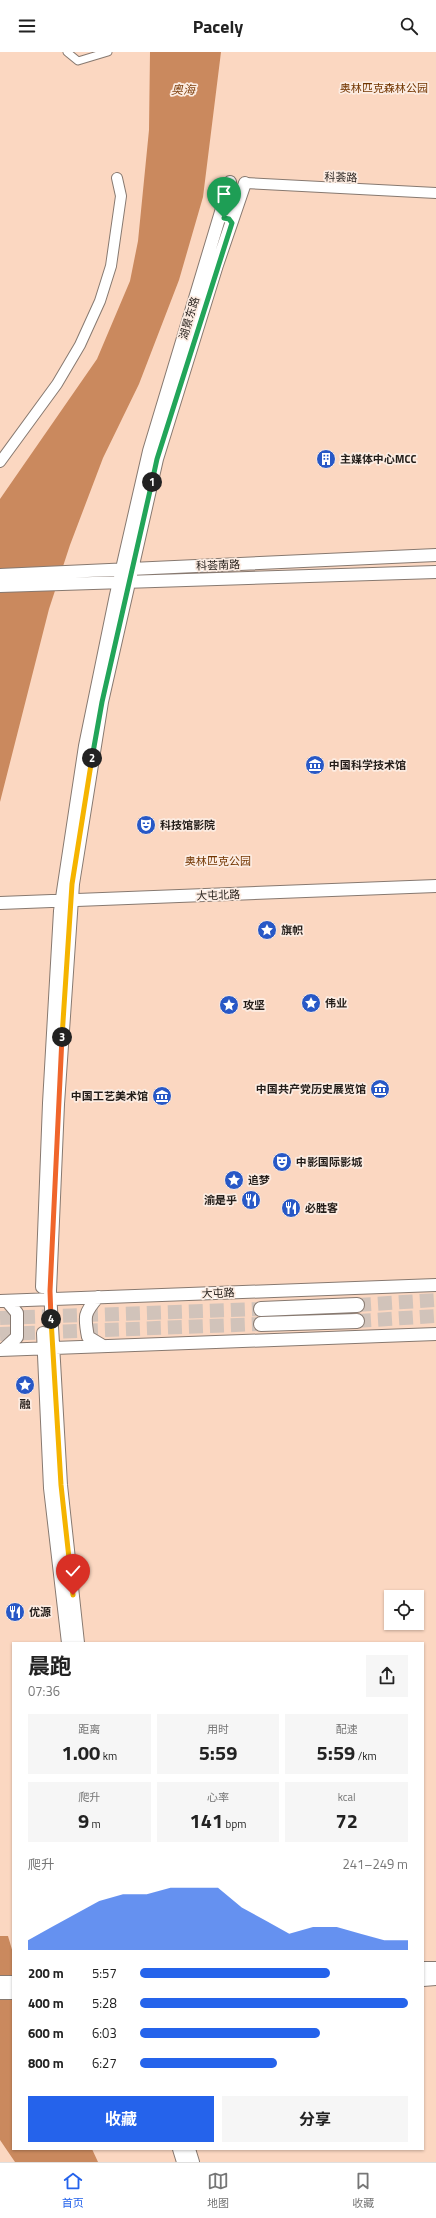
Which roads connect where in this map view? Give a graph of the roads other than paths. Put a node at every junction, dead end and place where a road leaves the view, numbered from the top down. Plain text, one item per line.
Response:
1 (67, 52) edge
2 (108, 52) edge
3 (116, 178) dead end
4 (230, 182) dead end
5 (245, 183) joint
6 (436, 193) edge
7 (219, 218) junction
8 (232, 223) junction
9 (0, 462) edge
10 (436, 555) edge
11 (127, 569) junction
12 (436, 572) edge
13 (0, 575) edge
14 (58, 577) junction
15 (124, 582) junction
16 (0, 586) edge
17 (436, 886) edge
18 (66, 900) junction
19 (0, 903) edge
20 (436, 1285) edge
21 (98, 1297) junction
22 (46, 1299) junction
23 (4, 1301) edge
24 (357, 1305) tunnel mouth
25 (261, 1309) tunnel mouth
26 (357, 1321) tunnel mouth
27 (261, 1324) tunnel mouth
28 (436, 1334) edge
29 (103, 1346) junction
30 (48, 1348) junction
31 (2, 1349) edge
32 (68, 1642) edge
33 (78, 1642) edge
34 (424, 1968) edge
35 (436, 1968) edge
36 (436, 1979) edge
37 (424, 1980) edge
38 (0, 1982) edge
39 (12, 1982) edge
40 (12, 1992) edge
41 (0, 1993) edge
42 (179, 2150) edge
43 (189, 2150) edge
44 (183, 2162) edge
45 (193, 2162) edge

1 - 2 street
3 - 9 street
4 - 7 street, 湖景东路
5 - 6 street, 科荟路
5 - 8 street, 湖景东路
7 - 8 street
7 - 11 street, 湖景东路
8 - 11 street, 湖景东路
10 - 11 street, 科荟南路
11 - 14 street, 科荟南路
11 - 15 street, 湖景东路
12 - 15 street, 科荟南路
13 - 14 street, 科荟南路
14 - 15 street, 科荟南路
14 - 16 street, 科荟南路
15 - 18 street, 湖景东路
17 - 18 street, 大屯北路
18 - 19 street, 大屯北路
18 - 22 street, 湖景东路
20 - 21 street, 大屯路
21 - 22 street, 大屯路
21 - 29 street
22 - 23 street, 大屯路
22 - 30 street, 湖景东路
23 - 31 street
24 - 25 main road
26 - 27 main road
28 - 29 street
29 - 30 street
30 - 31 street
30 - 32 street, 湖景东路
30 - 33 street, 湖景东路
34 - 35 street
36 - 37 street
38 - 39 street
40 - 41 street
42 - 44 street
43 - 45 street

